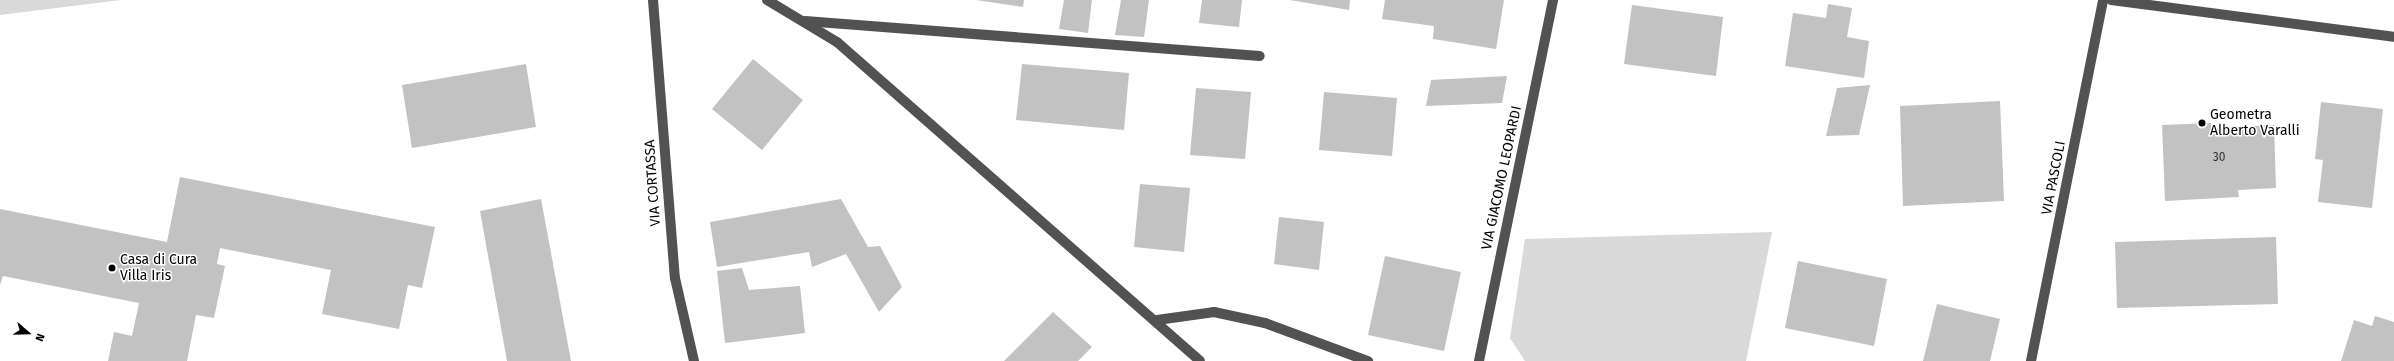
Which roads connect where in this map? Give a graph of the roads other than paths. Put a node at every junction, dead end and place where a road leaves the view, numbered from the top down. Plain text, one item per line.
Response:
1 (653, 0) edge
2 (767, 0) edge
3 (1553, 0) edge
4 (2103, 0) edge
5 (2111, 0) edge
6 (803, 21) junction
7 (2394, 37) edge
8 (1260, 56) dead end
9 (1157, 320) junction
10 (694, 361) edge
11 (1200, 361) edge
12 (1368, 361) edge
13 (1479, 361) edge
14 (2031, 361) edge

1 - 10 street, VIA CORTASSA
2 - 6 street
3 - 13 street, VIA GIACOMO LEOPARDI
4 - 14 street, VIA PASCOLI
5 - 7 street
6 - 8 street
6 - 9 street
9 - 11 street
9 - 12 street

